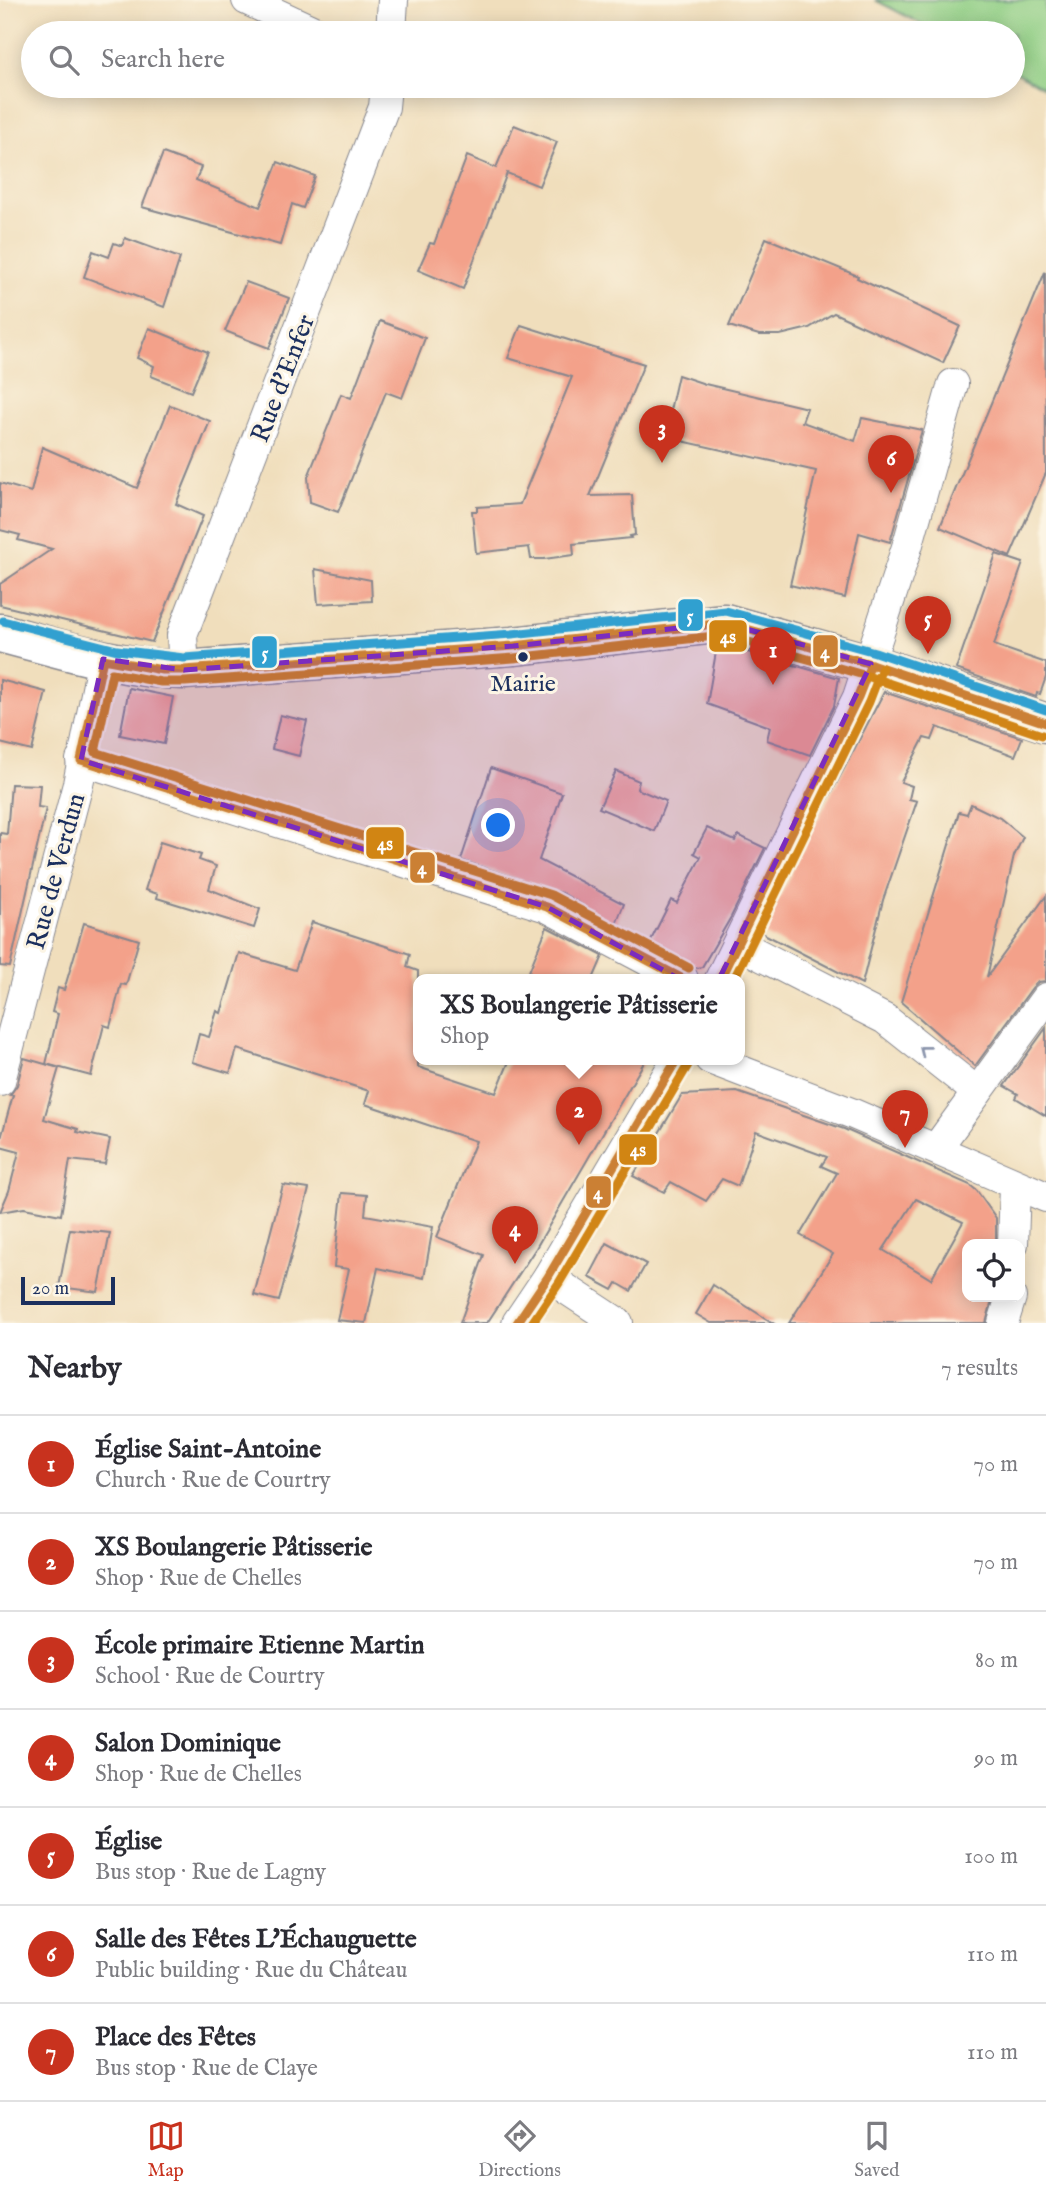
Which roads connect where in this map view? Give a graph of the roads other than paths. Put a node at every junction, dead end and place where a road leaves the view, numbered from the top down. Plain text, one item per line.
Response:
1 (247, 0) edge
2 (393, 0) edge
3 (292, 21) edge
4 (392, 21) edge
5 (385, 98) edge
6 (953, 384) dead end
7 (0, 633) edge
8 (103, 659) junction
9 (871, 664) junction
10 (184, 670) junction
11 (1046, 723) edge
12 (81, 760) junction
13 (738, 944) junction
14 (673, 974) edge
15 (723, 974) edge
16 (1046, 999) edge
17 (673, 1065) edge
18 (725, 1065) edge
19 (0, 1081) edge
20 (977, 1092) junction
21 (936, 1149) junction
22 (1015, 1185) junction
23 (1046, 1197) edge
24 (1013, 1239) edge
25 (548, 1277) junction
26 (1009, 1302) edge
27 (517, 1323) edge
28 (618, 1323) edge
29 (1003, 1323) edge

1 - 3 street
2 - 4 street
5 - 10 street, Rue d'Enfer
6 - 9 street
7 - 8 street
8 - 10 street
8 - 12 street, Rue de Verdun
9 - 10 street
9 - 11 street
9 - 13 street
12 - 14 street
12 - 19 street, Rue de Verdun
13 - 15 street
20 -> 13 street
16 - 20 street
17 - 25 street
18 - 21 street
20 - 21 street
21 - 22 street
22 - 23 street
22 - 24 street
25 - 27 street
25 - 28 street
26 - 29 street

